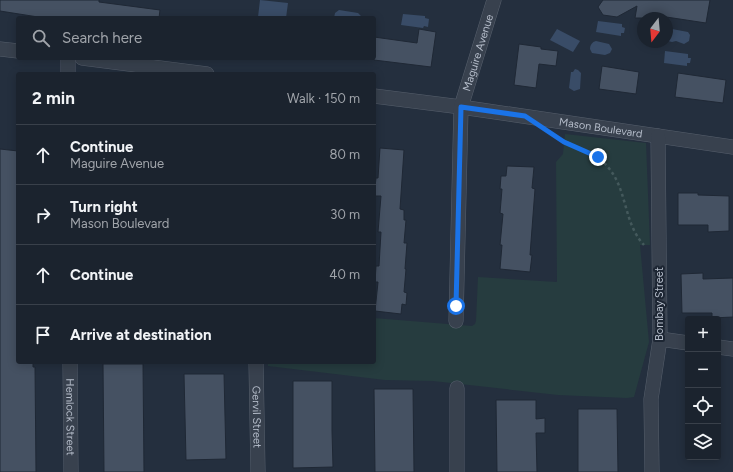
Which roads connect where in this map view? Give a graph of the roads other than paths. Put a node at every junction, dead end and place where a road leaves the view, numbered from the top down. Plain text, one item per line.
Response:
1 (494, 0) edge
2 (0, 49) edge
3 (16, 51) edge
4 (68, 60) edge
5 (98, 60) edge
6 (68, 72) edge
7 (190, 72) edge
8 (376, 96) edge
9 (461, 107) junction
10 (658, 136) junction
11 (733, 147) edge
12 (456, 321) dead end
13 (660, 339) junction
14 (685, 343) edge
15 (721, 347) edge
16 (733, 349) edge
17 (70, 364) edge
18 (256, 364) edge
19 (456, 388) dead end
20 (71, 472) edge
21 (258, 472) edge
22 (457, 472) edge
23 (652, 472) edge

1 - 9 street, Maguire Avenue
2 - 3 street
4 - 6 street
5 - 7 street
8 - 9 street, Mason Boulevard
9 - 10 street, Mason Boulevard
9 - 12 street, Maguire Avenue
10 - 11 street, Mason Boulevard
10 - 13 street, Bombay Street
13 - 14 street
13 - 23 street, Bombay Street
15 - 16 street
17 - 20 street, Hemlock Street
18 - 21 street, Gervil Street
19 - 22 street

